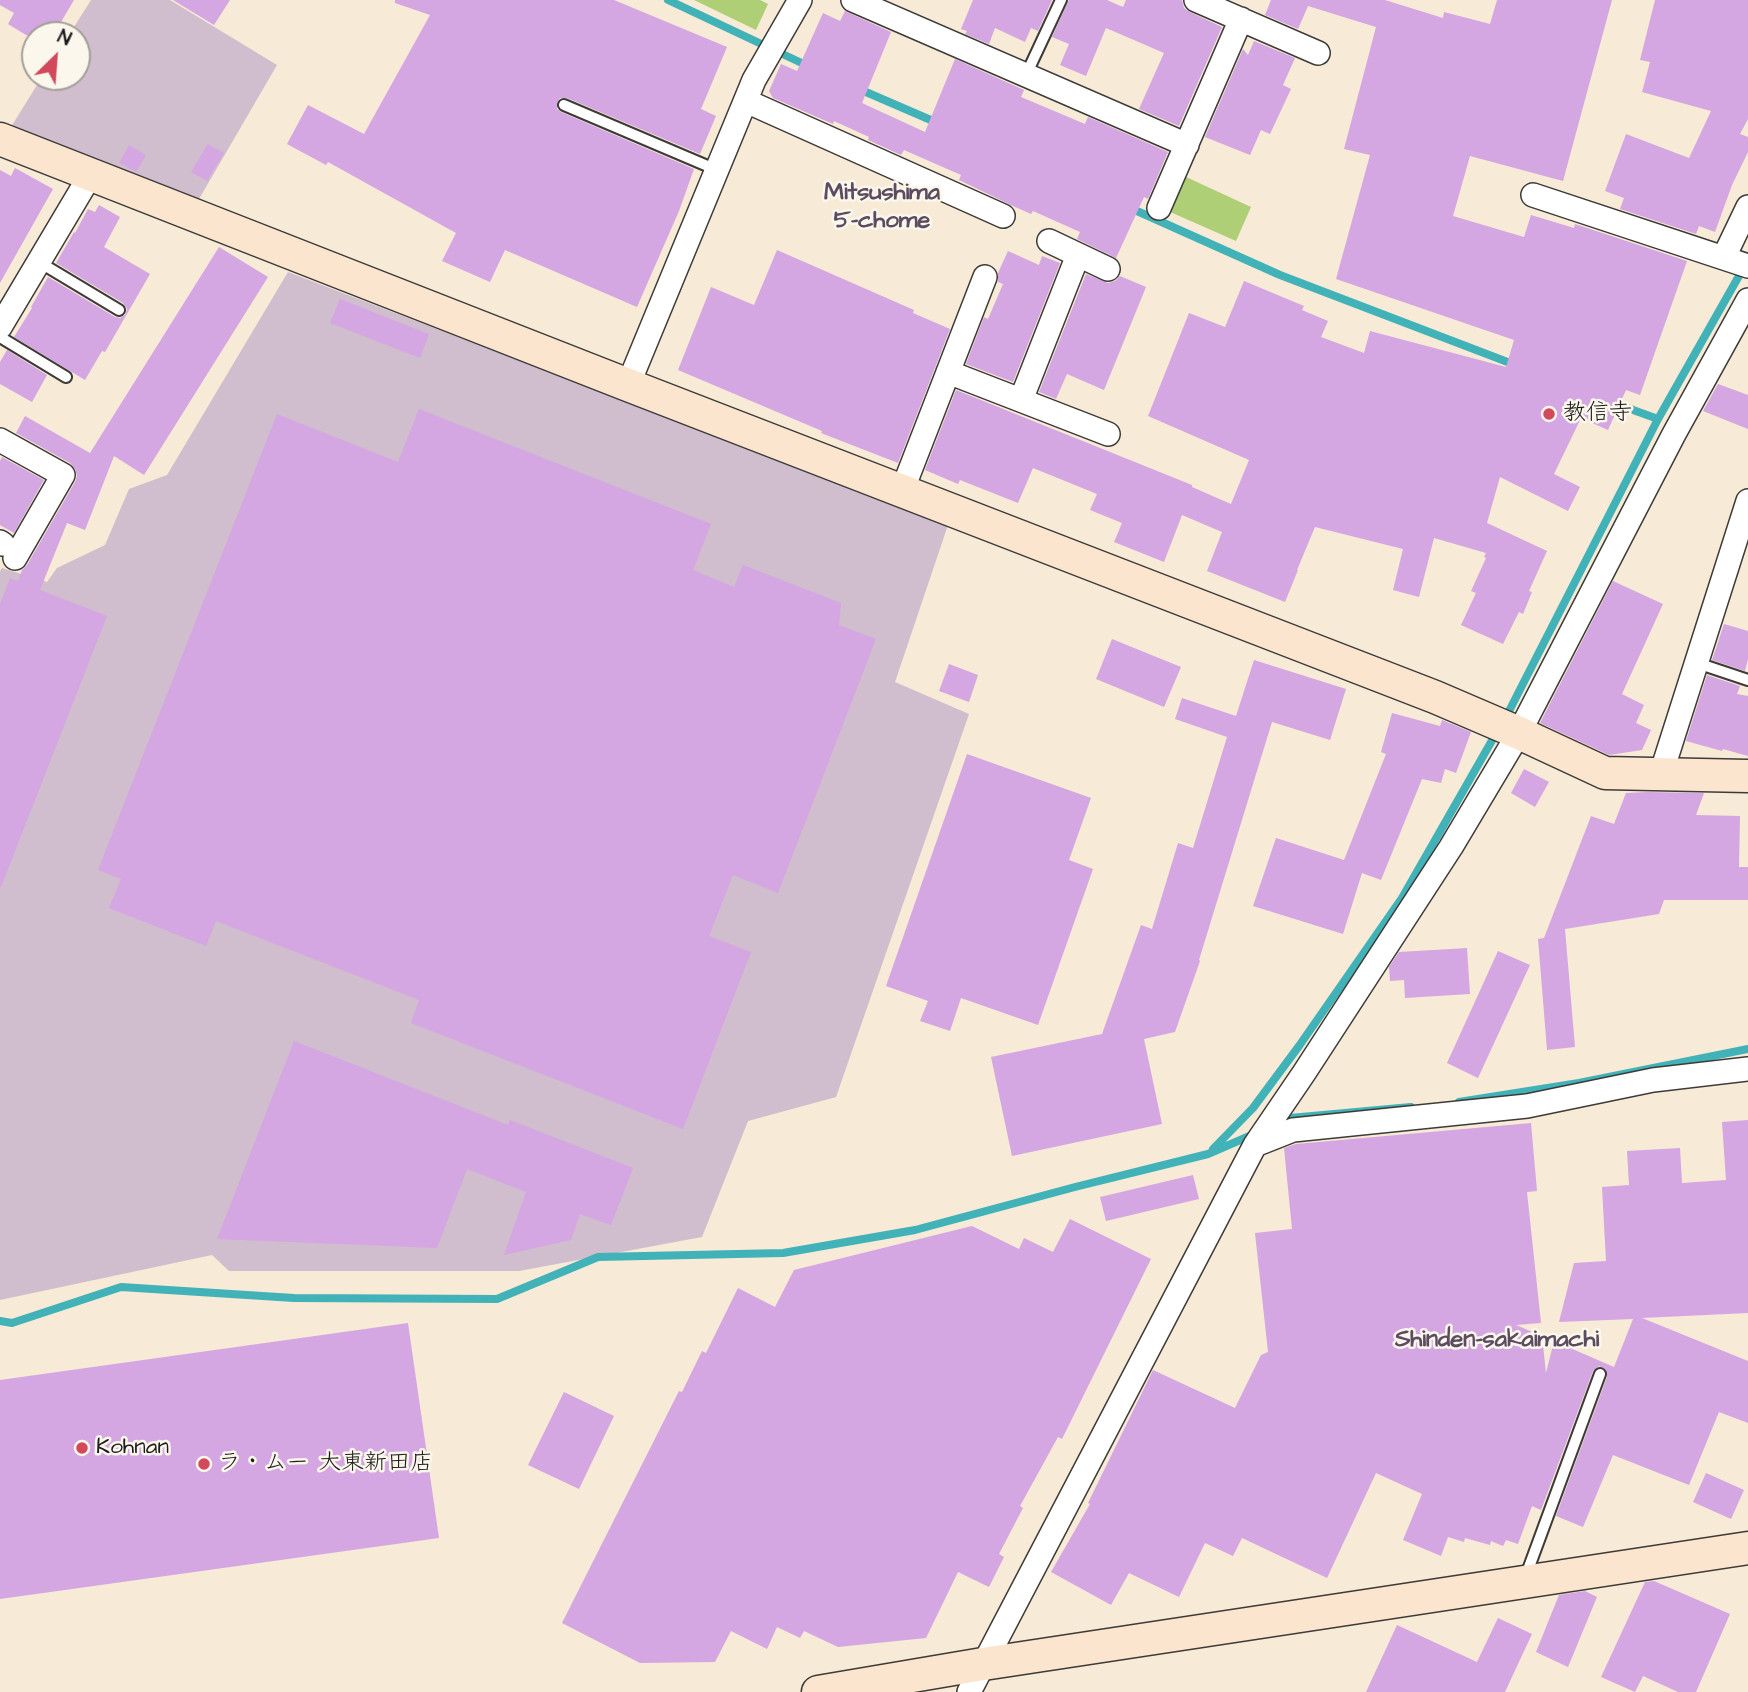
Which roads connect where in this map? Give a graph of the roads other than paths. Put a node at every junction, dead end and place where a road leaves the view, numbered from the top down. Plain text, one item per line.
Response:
1 (800, 0) edge
2 (853, 0) edge
3 (1061, 0) edge
4 (1196, 0) edge
5 (1241, 19) junction
6 (1318, 53) dead end
7 (1026, 75) junction
8 (746, 100) junction
9 (564, 105) dead end
10 (0, 139) edge
11 (1187, 145) junction
12 (717, 170) junction
13 (91, 174) junction
14 (1533, 195) dead end
15 (1748, 207) edge
16 (1159, 208) dead end
17 (1003, 216) dead end
18 (1049, 241) dead end
19 (1079, 255) junction
20 (1724, 257) junction
21 (38, 262) junction
22 (1748, 265) edge
23 (1108, 268) dead end
24 (985, 276) dead end
25 (1748, 300) edge
26 (119, 310) dead end
27 (0, 327) edge
28 (0, 337) edge
29 (948, 372) junction
30 (66, 377) dead end
31 (628, 385) junction
32 (1021, 400) junction
33 (1108, 434) dead end
34 (0, 440) edge
35 (902, 491) junction
36 (1748, 501) edge
37 (6, 548) edge
38 (1697, 663) junction
39 (1748, 680) edge
40 (1519, 733) junction
41 (1661, 774) junction
42 (1748, 776) edge
43 (1748, 1069) edge
44 (1255, 1145) junction
45 (1601, 1374) dead end
46 (1748, 1548) edge
47 (1523, 1582) junction
48 (983, 1664) junction
49 (818, 1692) edge
50 (969, 1692) edge

1 - 8 street
2 - 7 street
3 - 7 lane
4 - 5 street
5 - 6 street
5 - 11 street
7 - 11 street
8 - 12 street
8 - 17 street
9 - 12 lane
10 - 13 street
11 - 16 street
12 - 31 street
13 - 21 street
13 - 31 street
14 - 20 street
15 - 20 street
18 - 19 street
19 - 23 street
19 - 32 street
20 - 22 street
21 - 26 lane
21 - 27 street
24 - 29 street
25 - 40 street
28 - 30 lane
29 - 32 street
29 - 35 street
31 - 35 street
32 - 33 street
34 - 37 street
35 - 40 street
36 - 38 street
38 - 39 lane
38 - 41 street
40 - 41 street
40 - 44 street
41 - 42 street
43 - 44 street
44 - 48 street
45 - 47 lane
46 - 47 street
47 - 48 street
48 - 49 street
48 - 50 street

